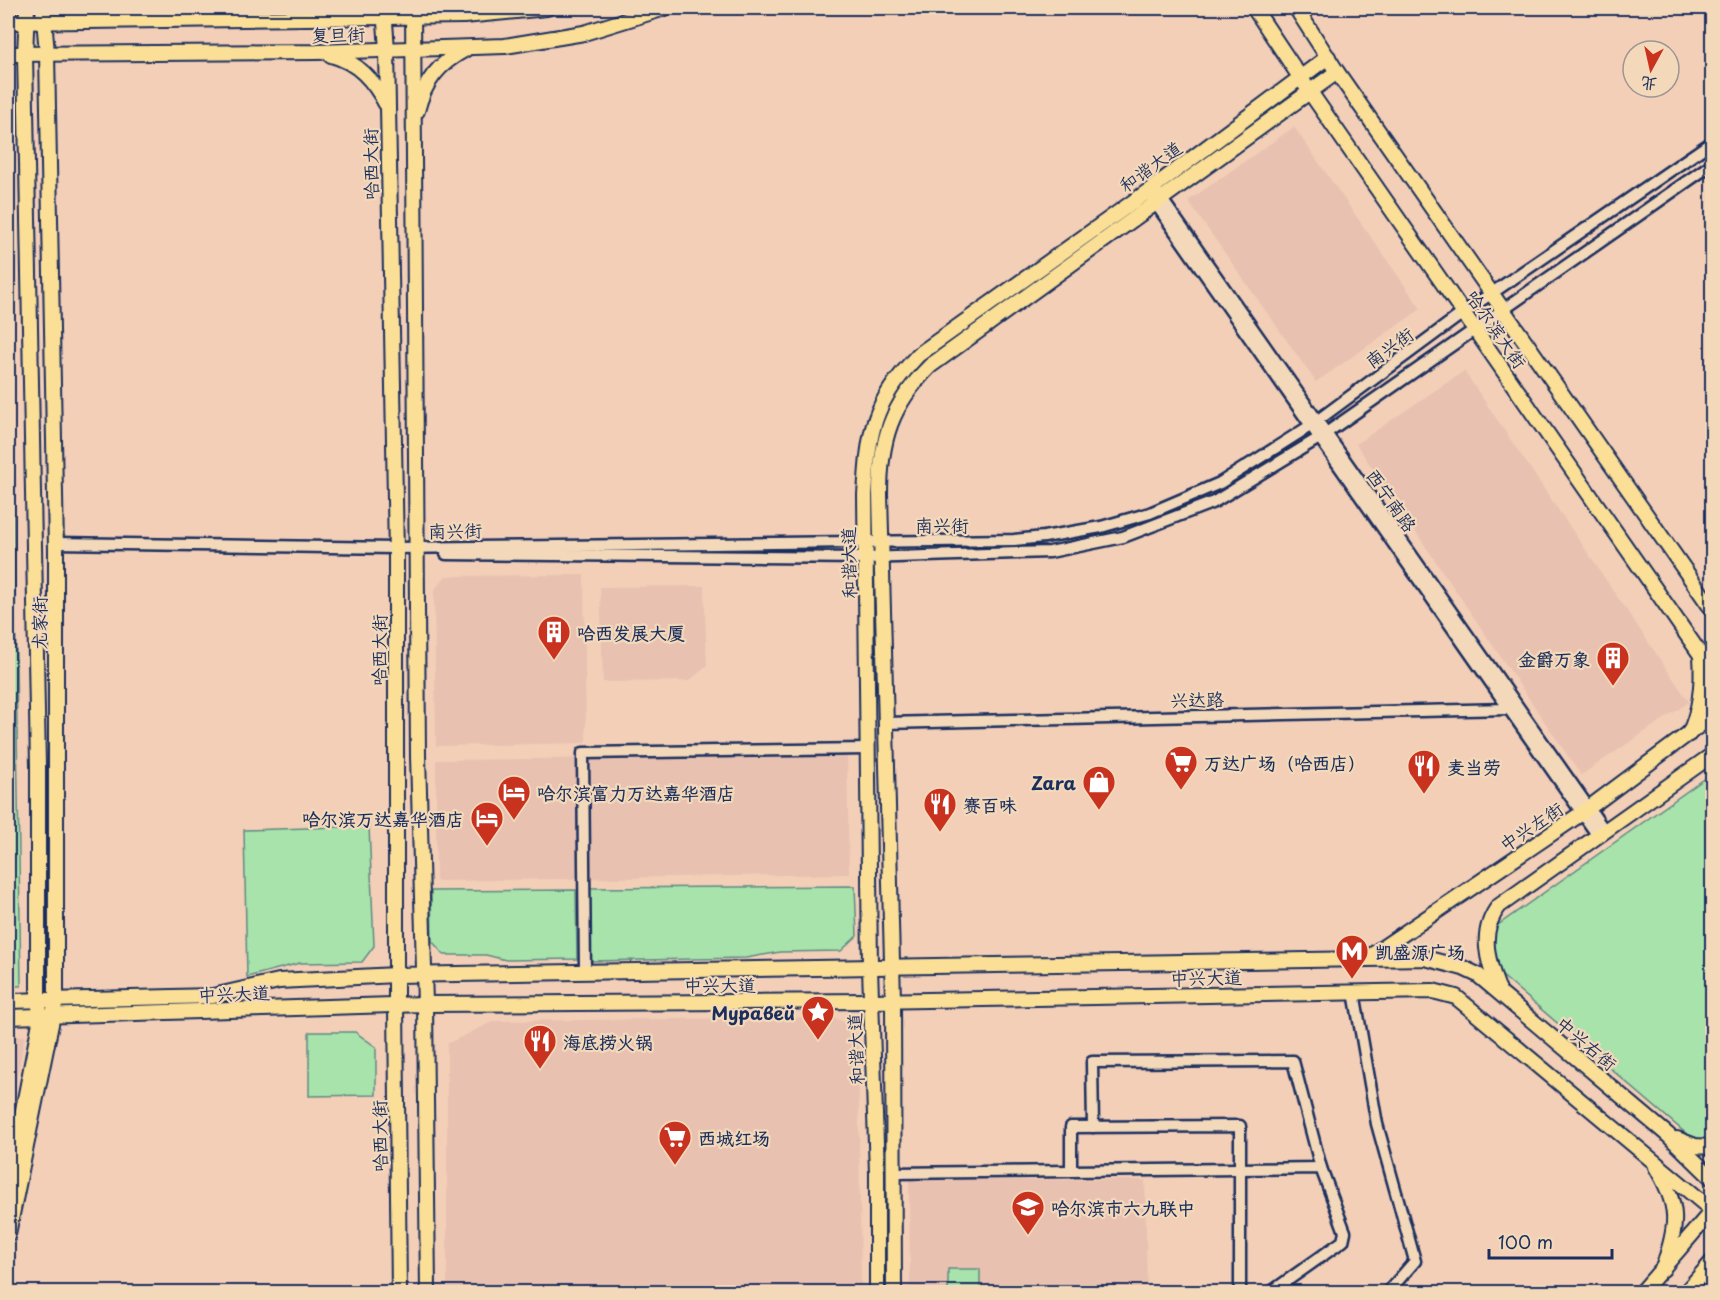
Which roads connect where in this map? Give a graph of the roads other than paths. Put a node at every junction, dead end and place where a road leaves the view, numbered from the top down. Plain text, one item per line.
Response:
1 (27, 8) edge
2 (44, 8) edge
3 (351, 8) edge
4 (442, 8) edge
5 (548, 8) edge
6 (665, 8) edge
7 (1254, 8) edge
8 (1296, 8) edge
9 (384, 12) edge
10 (413, 12) edge
11 (464, 16) junction
12 (326, 17) junction
13 (8, 22) edge
14 (27, 22) junction
15 (44, 22) junction
16 (467, 48) junction
17 (387, 51) junction
18 (412, 51) junction
19 (317, 52) junction
20 (47, 53) junction
21 (8, 54) edge
22 (25, 54) junction
23 (1328, 57) junction
24 (1337, 72) junction
25 (1300, 77) junction
26 (1310, 92) junction
27 (387, 106) junction
28 (413, 128) junction
29 (1713, 142) edge
30 (1713, 164) edge
31 (1150, 189) junction
32 (1159, 201) junction
33 (1492, 294) junction
34 (1502, 309) junction
35 (1464, 313) junction
36 (1475, 328) junction
37 (1313, 423) junction
38 (1322, 436) junction
39 (865, 541) junction
40 (881, 541) junction
41 (55, 547) junction
42 (417, 551) junction
43 (395, 552) junction
44 (866, 558) junction
45 (881, 558) junction
46 (1713, 609) edge
47 (1701, 654) junction
48 (1713, 671) edge
49 (1509, 709) junction
50 (1713, 716) edge
51 (885, 723) junction
52 (1689, 734) junction
53 (868, 749) junction
54 (1713, 755) edge
55 (1706, 764) edge
56 (1586, 811) junction
57 (1601, 833) junction
58 (1425, 958) joint
59 (1365, 959) junction
60 (891, 967) junction
61 (870, 968) junction
62 (585, 972) junction
63 (396, 975) junction
64 (423, 975) junction
65 (1354, 992) junction
66 (1500, 993) junction
67 (56, 1000) junction
68 (893, 1000) junction
69 (39, 1001) junction
70 (872, 1001) junction
71 (8, 1002) edge
72 (425, 1004) junction
73 (396, 1006) junction
74 (8, 1017) edge
75 (47, 1017) junction
76 (1093, 1127) junction
77 (1668, 1135) junction
78 (1713, 1147) edge
79 (1650, 1157) junction
80 (1321, 1168) junction
81 (1240, 1169) junction
82 (1071, 1170) junction
83 (893, 1173) junction
84 (1713, 1178) edge
85 (8, 1187) edge
86 (1713, 1210) edge
87 (8, 1234) edge
88 (1713, 1262) edge
89 (1663, 1269) junction
90 (399, 1293) edge
91 (428, 1293) edge
92 (878, 1293) edge
93 (894, 1293) edge
94 (1240, 1293) edge
95 (1271, 1293) edge
96 (1388, 1293) edge
97 (1642, 1293) edge
98 (1686, 1293) edge

1 - 14 main road, 尤家街
2 - 15 main road, 尤家街
3 - 12 main road
4 - 11 main road
5 - 11 main road, 复旦街
6 - 16 main road, 复旦街
7 - 25 main road, 哈尔滨大街
8 - 23 main road, 哈尔滨大街
9 - 10 main road, 复旦街
9 - 12 main road, 复旦街
9 - 17 main road, 哈西大街
10 - 11 main road, 复旦街
10 - 18 main road
12 - 15 main road, 复旦街
13 - 14 main road, 复旦街
14 - 15 main road, 复旦街
14 - 22 main road, 尤家街
15 - 20 main road, 尤家街
16 - 18 main road, 复旦街
16 - 28 main road
17 - 18 main road, 复旦街
17 - 19 main road, 复旦街
17 - 27 main road, 哈西大街
18 - 28 main road
19 - 20 main road, 复旦街
19 - 27 main road
20 - 22 main road, 复旦街
20 - 41 main road, 尤家街
21 - 22 main road, 复旦街
22 - 69 main road, 尤家街
23 - 24 main road, 哈尔滨大街
23 - 25 main road, 和谐大道
24 - 26 main road, 和谐大道
24 - 33 main road, 哈尔滨大街
25 - 26 main road, 哈尔滨大街
25 - 31 main road, 和谐大道
26 - 32 main road, 和谐大道
26 - 35 main road, 哈尔滨大街
27 - 43 main road, 哈西大街
28 - 42 main road
29 - 33 street, 南兴街
30 - 34 street, 南兴街
31 - 32 street, 西宁南路
31 - 39 main road, 和谐大道
32 - 37 street, 西宁南路
32 - 40 main road, 和谐大道
33 - 34 main road, 哈尔滨大街
33 - 35 street, 南兴街
34 - 36 street, 南兴街
34 - 46 main road, 哈尔滨大街
35 - 36 main road, 哈尔滨大街
35 - 37 street, 南兴街
36 - 38 street, 南兴街
36 - 47 main road, 哈尔滨大街
37 - 38 street, 西宁南路
37 - 40 street, 南兴街
38 - 45 street, 南兴街
38 - 49 street, 西宁南路
38 - 56 street, 西宁南路
39 - 40 street, 南兴街
39 - 42 street, 南兴街
39 - 44 main road, 和谐大道
40 - 45 main road, 和谐大道
41 - 43 street, 南兴街
41 - 67 main road, 尤家街
42 - 43 street, 南兴街
42 - 44 street, 南兴街
42 - 64 main road
43 - 63 main road, 哈西大街
44 - 45 street, 南兴街
44 - 53 main road, 和谐大道
45 - 51 main road, 和谐大道
47 - 48 main road, 哈尔滨大街
47 - 52 main road
49 - 51 street, 兴达路
49 - 56 street, 西宁南路
50 - 52 main road, 中兴左街
51 - 60 main road, 和谐大道
52 - 56 main road, 中兴左街
53 - 61 main road, 和谐大道
53 - 62 street
54 - 55 main road
55 - 57 main road
56 - 57 street, 西宁南路
56 - 59 main road, 中兴左街
57 - 66 main road
58 - 59 main road, 中兴大道
58 - 66 main road, 中兴右街
59 - 60 main road, 中兴大道
60 - 61 main road, 中兴大道
60 - 68 main road, 和谐大道
61 - 62 main road, 中兴大道
61 - 70 main road, 和谐大道
62 - 64 main road, 中兴大道
63 - 64 main road, 中兴大道
63 - 67 main road, 中兴大道
63 - 73 main road, 哈西大街
64 - 72 main road
65 - 68 main road, 中兴大道
65 - 79 main road, 中兴大道
65 - 96 street
66 - 77 main road, 中兴右街
67 - 69 main road, 中兴大道
67 - 75 main road, 尤家街
68 - 70 main road, 中兴大道
68 - 83 main road, 和谐大道
69 - 71 main road, 中兴大道
69 - 75 main road, 尤家街
70 - 72 main road, 中兴大道
70 - 92 main road, 和谐大道
72 - 73 main road, 中兴大道
72 - 91 main road
73 - 75 main road, 中兴大道
73 - 90 main road, 哈西大街
74 - 75 main road, 中兴大道
75 - 85 main road, 尤家街
75 - 87 main road, 尤家街
76 - 80 street
76 - 81 street
76 - 82 street
77 - 78 main road
77 - 84 main road, 中兴右街
79 - 86 main road
79 - 89 main road
80 - 81 street
80 - 95 street
81 - 82 street
81 - 94 street
82 - 83 street
83 - 93 main road, 和谐大道
86 - 89 main road
88 - 98 main road
89 - 97 main road

